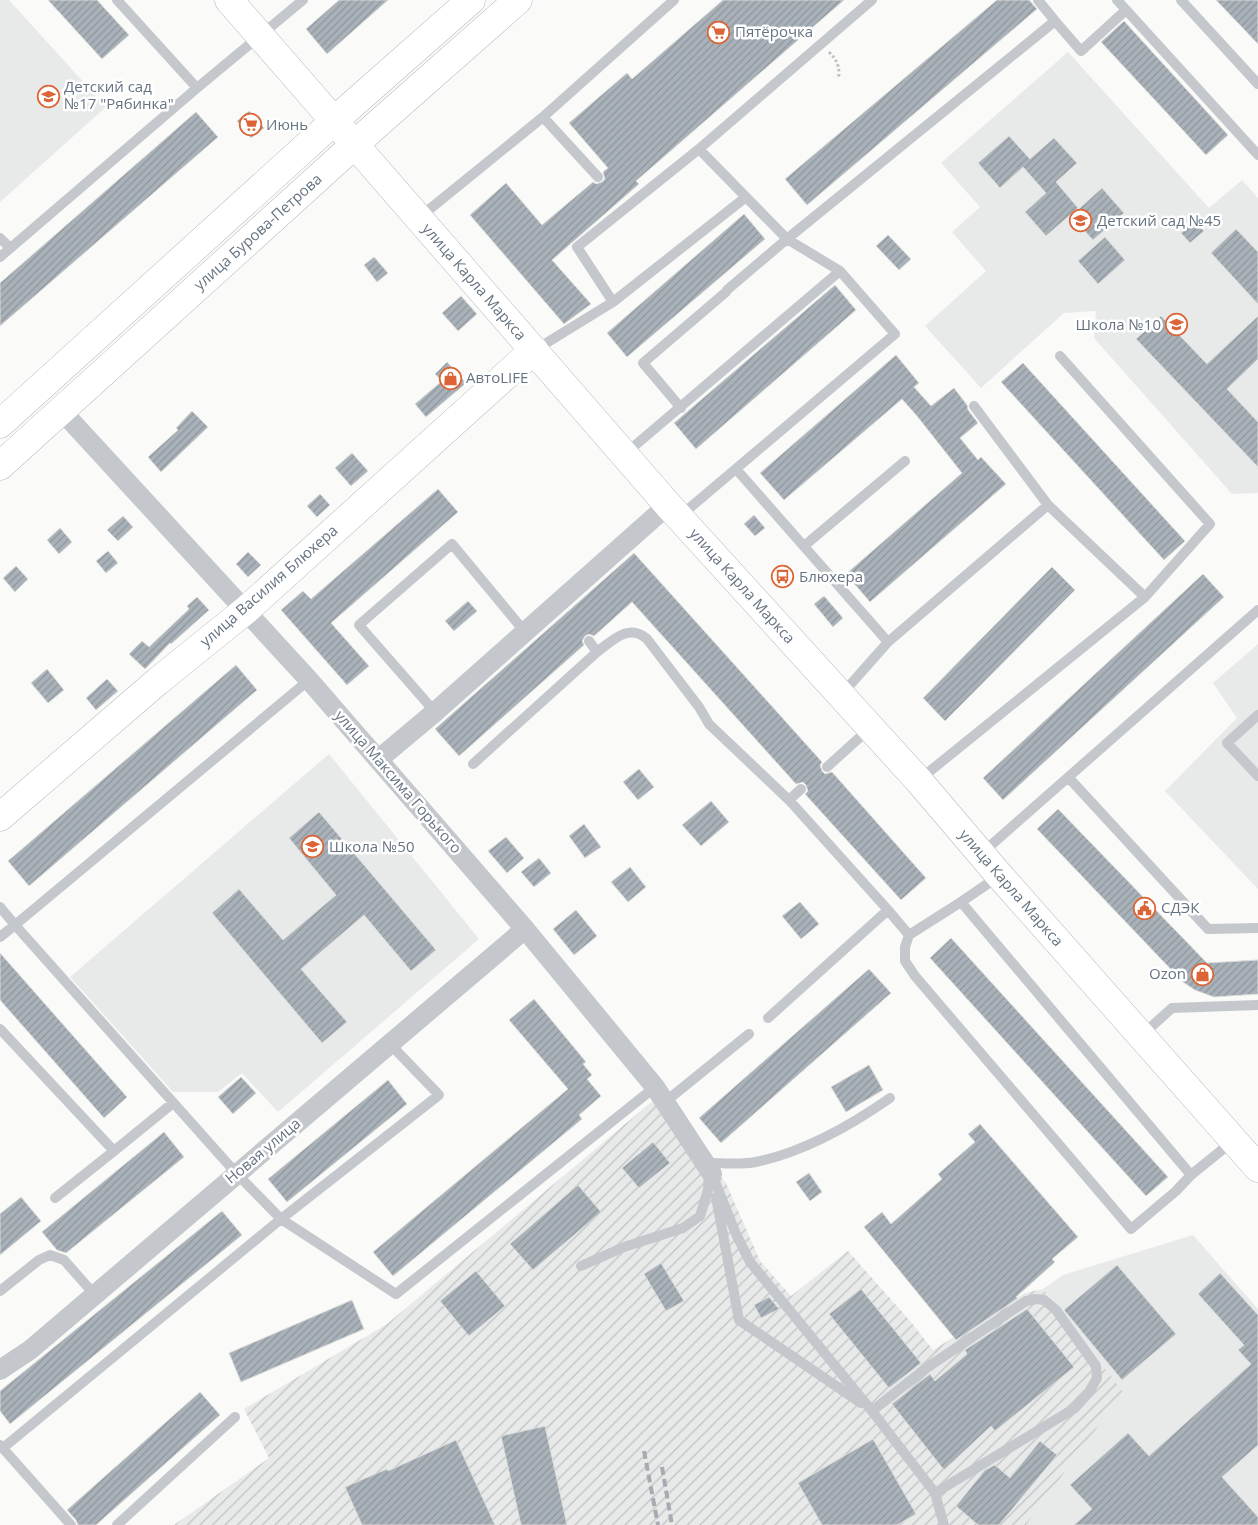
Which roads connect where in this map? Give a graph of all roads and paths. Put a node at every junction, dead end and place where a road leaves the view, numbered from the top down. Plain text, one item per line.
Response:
1 (117, 0) edge
2 (229, 0) edge
3 (303, 0) edge
4 (471, 0) edge
5 (518, 0) edge
6 (674, 0) edge
7 (872, 0) edge
8 (1038, 0) edge
9 (1117, 0) edge
10 (1181, 0) edge
11 (1126, 10) junction
12 (1055, 21) junction
13 (261, 36) junction
14 (823, 43) junction
15 (836, 78) dead end
16 (1258, 84) edge
17 (197, 88) junction
18 (543, 116) junction
19 (335, 121) junction
20 (354, 145) junction
21 (700, 149) junction
22 (1258, 155) edge
23 (598, 177) dead end
24 (746, 197) junction
25 (419, 218) junction
26 (0, 238) edge
27 (787, 239) junction
28 (10, 248) junction
29 (0, 257) edge
30 (840, 271) junction
31 (613, 302) junction
32 (534, 350) junction
33 (1060, 356) dead end
34 (974, 406) dead end
35 (681, 408) junction
36 (61, 410) junction
37 (2, 417) edge
38 (624, 454) junction
39 (905, 461) dead end
40 (0, 466) edge
41 (736, 469) junction
42 (1048, 505) junction
43 (673, 511) junction
44 (804, 546) junction
45 (1145, 597) junction
46 (246, 610) junction
47 (1258, 610) edge
48 (525, 632) junction
49 (589, 641) dead end
50 (888, 642) junction
51 (597, 652) junction
52 (309, 680) junction
53 (841, 695) junction
54 (435, 712) junction
55 (1258, 715) edge
56 (871, 728) junction
57 (378, 759) junction
58 (473, 764) dead end
59 (827, 767) dead end
60 (1258, 776) edge
61 (1069, 778) junction
62 (919, 781) junction
63 (801, 789) dead end
64 (789, 800) junction
65 (0, 817) edge
66 (981, 854) junction
67 (1000, 876) junction
68 (961, 902) junction
69 (0, 907) edge
70 (888, 910) junction
71 (15, 925) junction
72 (1258, 928) edge
73 (525, 929) junction
74 (909, 935) junction
75 (0, 937) edge
76 (1258, 1005) edge
77 (768, 1018) dead end
78 (0, 1029) edge
79 (750, 1034) dead end
80 (1141, 1036) junction
81 (390, 1044) junction
82 (660, 1095) junction
83 (890, 1098) dead end
84 (173, 1103) junction
85 (1233, 1141) junction
86 (114, 1151) junction
87 (1258, 1168) edge
88 (709, 1169) junction
89 (236, 1173) junction
90 (1191, 1175) junction
91 (55, 1198) dead end
92 (282, 1219) junction
93 (581, 1266) dead end
94 (0, 1291) edge
95 (94, 1294) junction
96 (0, 1370) edge
97 (872, 1411) junction
98 (235, 1417) dead end
99 (2, 1447) edge
100 (935, 1493) junction
101 (71, 1525) edge
102 (117, 1525) edge
103 (944, 1525) edge

1 - 17 lane
2 - 13 main road, улица Карла Маркса
3 - 13 lane
4 - 19 main road, улица Бурова-Петрова
5 - 20 main road, улица Бурова-Петрова
6 - 18 lane
7 - 14 lane
8 - 12 lane
9 - 11 lane
10 - 16 lane
11 - 12 lane
11 - 22 lane
12 - 27 lane
13 - 17 lane
13 - 19 main road, улица Карла Маркса
14 - 15 path
14 - 21 lane
17 - 28 lane
18 - 23 lane
18 - 25 lane
19 - 20 main road, улица Карла Маркса
19 - 37 main road, улица Бурова-Петрова
20 - 25 main road, улица Карла Маркса
20 - 36 main road, улица Бурова-Петрова
21 - 24 lane
21 - 31 lane
24 - 27 lane
24 - 31 lane
25 - 32 main road, улица Карла Маркса
26 - 28 lane
27 - 30 lane
27 - 35 lane
28 - 29 lane
30 - 35 lane
30 - 41 lane
31 - 32 lane
32 - 38 main road, улица Карла Маркса
32 - 46 main road, улица Василия Блюхера
33 - 45 lane
34 - 42 lane
35 - 38 lane
36 - 40 main road, улица Бурова-Петрова
36 - 46 street, улица Максима Горького
38 - 43 main road, улица Карла Маркса
39 - 44 lane
41 - 43 lane
41 - 44 lane
42 - 45 lane
42 - 50 lane
43 - 48 street
43 - 53 main road, улица Карла Маркса
44 - 50 lane
45 - 62 lane
46 - 52 street, улица Максима Горького
46 - 65 main road, улица Василия Блюхера
47 - 61 lane
48 - 54 street
48 - 54 lane
49 - 51 lane
50 - 53 lane
51 - 58 lane
51 - 64 lane
52 - 57 street, улица Максима Горького
52 - 71 lane
53 - 56 main road, улица Карла Маркса
54 - 57 street
55 - 60 lane
56 - 59 lane
56 - 62 main road, улица Карла Маркса
57 - 73 street, улица Максима Горького
61 - 66 lane
61 - 72 lane
62 - 66 main road, улица Карла Маркса
63 - 64 lane
64 - 70 lane
66 - 67 main road, улица Карла Маркса
67 - 68 lane
67 - 80 main road, улица Карла Маркса
68 - 74 lane
68 - 90 lane
69 - 71 lane
70 - 74 lane
70 - 77 lane
71 - 75 lane
71 - 84 lane
73 - 81 street, Новая улица
73 - 82 street, улица Максима Горького
74 - 90 lane
76 - 80 lane
78 - 86 lane
79 - 82 lane
80 - 85 main road, улица Карла Маркса
81 - 89 street, Новая улица
81 - 92 lane
82 - 88 street, улица Максима Горького
82 - 92 lane
83 - 88 lane
84 - 86 lane
84 - 89 lane
85 - 87 main road, улица Карла Маркса
85 - 90 lane
86 - 91 lane
88 - 93 lane
88 - 97 lane
88 - 97 lane
89 - 92 lane
89 - 95 street, Новая улица
92 - 99 lane
94 - 95 lane
95 - 96 street, Новая улица
97 - 100 lane
97 - 100 lane
98 - 102 lane
99 - 101 lane
100 - 103 lane

